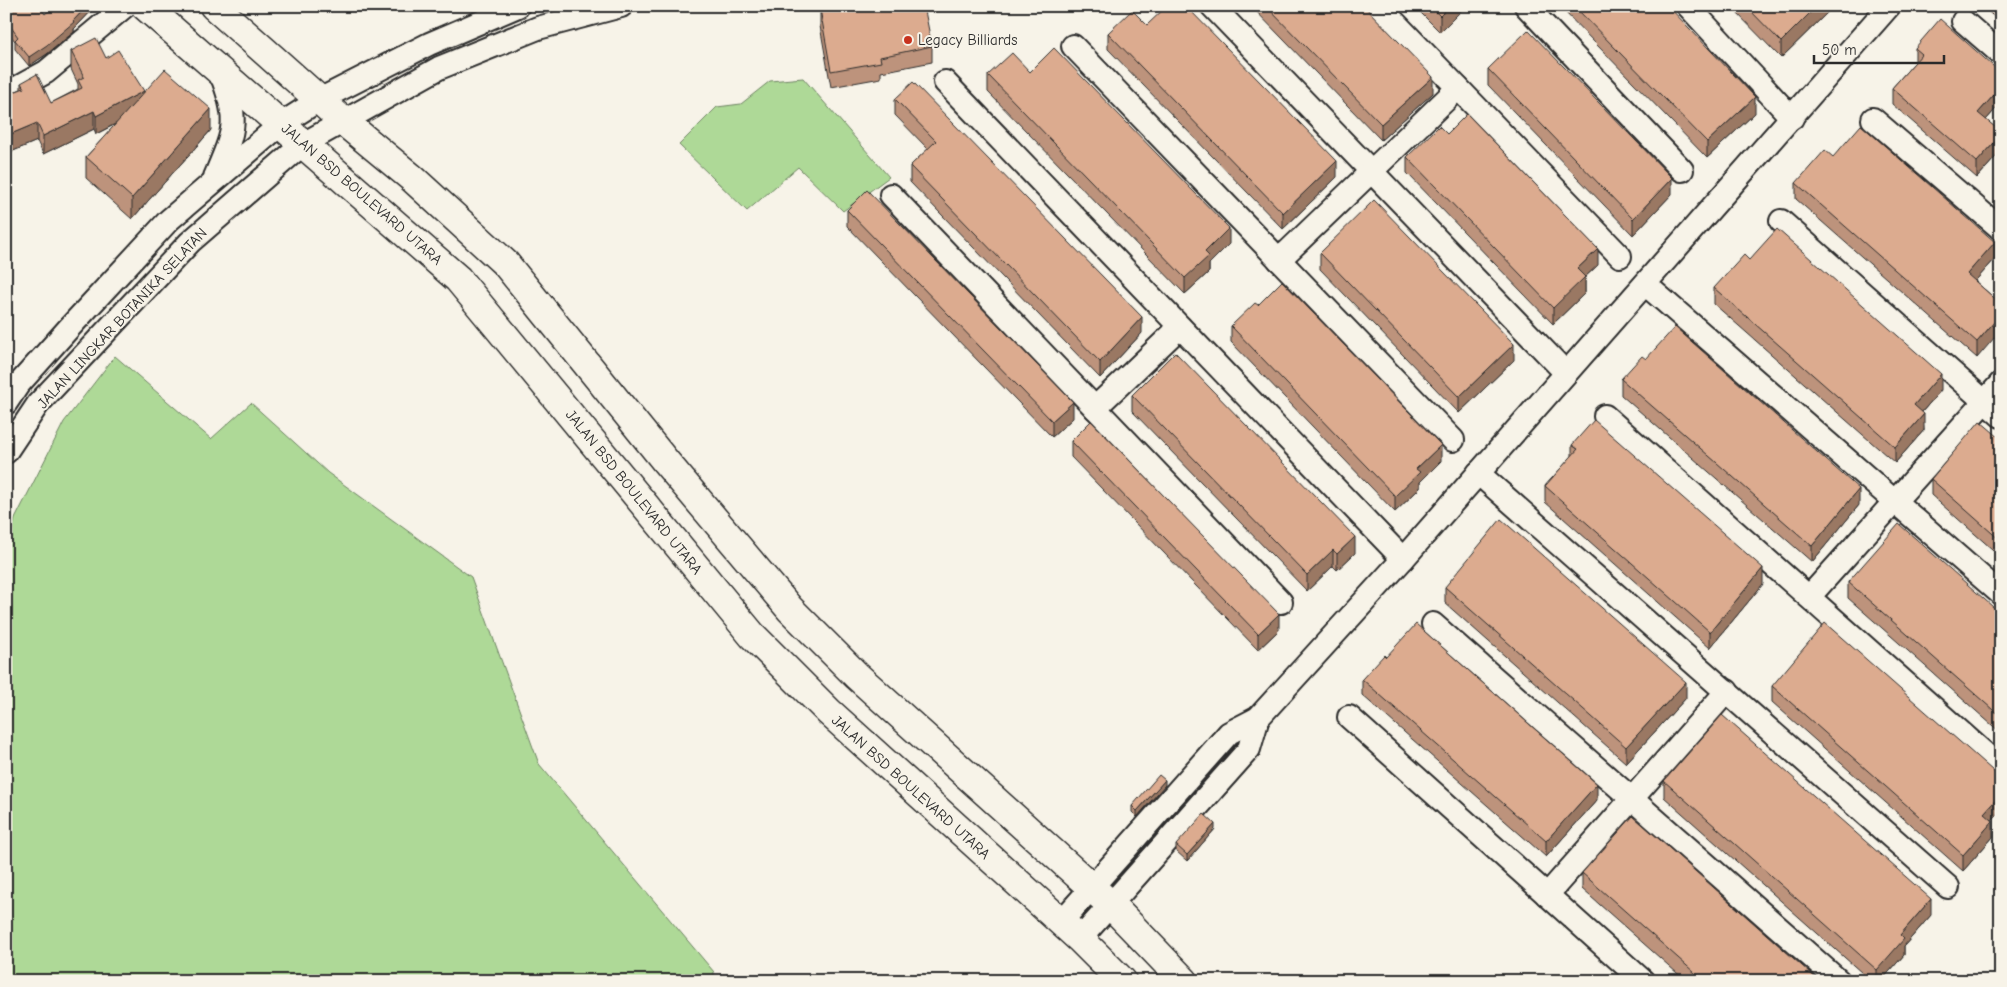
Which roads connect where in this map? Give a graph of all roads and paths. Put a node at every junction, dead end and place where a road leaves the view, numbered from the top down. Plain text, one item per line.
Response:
1 (125, 6) edge
2 (145, 6) edge
3 (214, 6) edge
4 (518, 6) edge
5 (621, 6) edge
6 (1212, 6) edge
7 (1379, 6) edge
8 (1526, 6) edge
9 (1688, 6) edge
10 (1889, 6) edge
11 (1963, 21) dead end
12 (1073, 46) dead end
13 (2001, 54) edge
14 (220, 71) junction
15 (945, 82) dead end
16 (1458, 88) junction
17 (6, 94) edge
18 (320, 100) junction
19 (1792, 118) junction
20 (1873, 119) dead end
21 (343, 121) junction
22 (281, 124) junction
23 (303, 144) junction
24 (1682, 170) dead end
25 (1371, 171) junction
26 (213, 183) junction
27 (891, 195) dead end
28 (1781, 221) dead end
29 (2001, 230) edge
30 (1620, 256) dead end
31 (1279, 260) junction
32 (1645, 284) junction
33 (1180, 327) junction
34 (1566, 373) junction
35 (2001, 383) edge
36 (6, 403) edge
37 (1095, 408) junction
38 (1993, 408) edge
39 (1605, 416) dead end
40 (1453, 440) dead end
41 (6, 452) edge
42 (1478, 473) junction
43 (1894, 502) junction
44 (1403, 559) junction
45 (2001, 594) edge
46 (1809, 598) junction
47 (1281, 602) dead end
48 (1433, 624) dead end
49 (1726, 691) junction
50 (1349, 717) dead end
51 (1258, 718) junction
52 (2001, 768) edge
53 (1196, 770) junction
54 (1215, 787) junction
55 (1632, 799) junction
56 (1948, 887) dead end
57 (1547, 895) junction
58 (1101, 896) junction
59 (1071, 931) junction
60 (1122, 981) edge
61 (1184, 981) edge
62 (1643, 981) edge
63 (1839, 981) edge

1 - 17 street
2 - 14 main road, JALAN BSD BOULEVARD UTARA
3 - 18 main road
4 - 18 street, JALAN LINGKAR BOTANIKA SELATAN
5 - 21 street, JALAN LINGKAR BOTANIKA SELATAN
6 - 25 street
7 - 16 street
8 - 24 street
9 - 19 street
10 - 19 street
11 - 13 street
12 - 31 street
14 - 22 main road, JALAN BSD BOULEVARD UTARA
14 - 26 street
15 - 33 street
16 - 25 street
16 - 30 street
18 - 21 main road
18 - 22 street, JALAN LINGKAR BOTANIKA SELATAN
19 - 32 street
20 - 29 street
21 - 23 street, JALAN LINGKAR BOTANIKA SELATAN
21 - 58 main road
22 - 23 main road, JALAN BSD BOULEVARD UTARA
22 - 26 street, JALAN LINGKAR BOTANIKA SELATAN
23 - 41 street, JALAN LINGKAR BOTANIKA SELATAN
23 - 59 main road, JALAN BSD BOULEVARD UTARA
25 - 31 street
25 - 34 street
26 - 36 street, JALAN LINGKAR BOTANIKA SELATAN
27 - 37 street
28 - 38 street
31 - 40 street
32 - 34 street
32 - 43 street
33 - 37 street
33 - 44 street
34 - 42 street
35 - 38 street
37 - 47 street
38 - 43 street
39 - 46 street
42 - 44 street
42 - 49 street
43 - 45 street
43 - 46 street
44 - 51 street
46 - 52 street
48 - 55 street
49 - 55 street
49 - 56 street
50 - 57 street
51 - 53 street
51 - 54 street
53 - 54 street
53 - 58 street
54 - 58 street
55 - 57 street
55 - 63 street
57 - 62 street
58 - 59 street
58 - 61 main road
59 - 60 main road, JALAN BSD BOULEVARD UTARA

